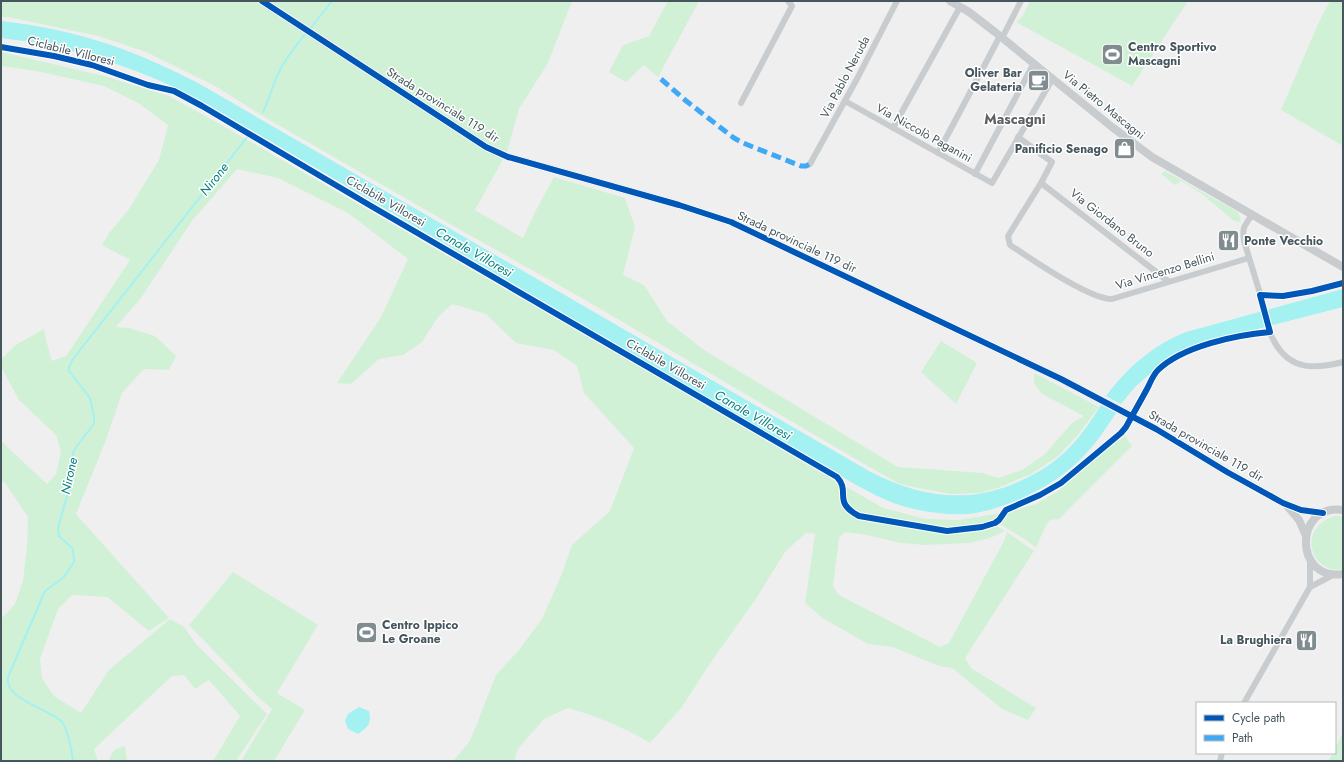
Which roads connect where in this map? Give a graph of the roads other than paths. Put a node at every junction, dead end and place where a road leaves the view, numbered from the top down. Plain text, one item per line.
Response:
1 (262, 1) edge
2 (788, 1) edge
3 (897, 1) edge
4 (950, 1) edge
5 (1022, 1) edge
6 (960, 7) junction
7 (1001, 37) junction
8 (1034, 63) junction
9 (1053, 78) junction
10 (845, 101) junction
11 (741, 103) dead end
12 (893, 128) junction
13 (1018, 137) junction
14 (938, 153) junction
15 (810, 164) dead end
16 (975, 174) junction
17 (1041, 183) junction
18 (1252, 215) junction
19 (1249, 258) junction
20 (1343, 267) edge
21 (1168, 281) junction
22 (1343, 362) edge
23 (1283, 502) junction
24 (1342, 509) edge
25 (1323, 513) junction
26 (1306, 536) junction
27 (1310, 560) junction
28 (1340, 575) edge
29 (1310, 586) junction
30 (1245, 702) edge

1 - 23 street, Strada provinciale 119 dir
2 - 11 street
3 - 10 street, Via Pablo Neruda
4 - 6 street, Via Pietro Mascagni
5 - 7 street
6 - 7 street, Via Pietro Mascagni
6 - 12 street
7 - 8 street, Via Pietro Mascagni
7 - 14 street
8 - 9 street, Via Pietro Mascagni
8 - 16 street
9 - 13 street
9 - 18 street, Via Pietro Mascagni
10 - 12 street, Via Niccolò Paganini
10 - 15 street, Via Pablo Neruda
12 - 14 street, Via Niccolò Paganini
13 - 16 street, Via Niccolò Paganini
13 - 17 street
14 - 16 street, Via Niccolò Paganini
17 - 21 street, Via Giordano Bruno
17 - 21 street, Via Vincenzo Bellini
18 - 19 street
18 - 20 street, Via Pietro Mascagni
19 - 21 street, Via Vincenzo Bellini
19 - 22 street
23 - 25 street, Strada provinciale 119 dir
23 - 26 street, Strada provinciale 119 dir
24 - 25 street, Strada provinciale 119 dir
25 - 26 street
26 - 27 street, Strada provinciale 119 dir
27 - 28 street
27 - 29 street
28 - 29 street
29 - 30 street

